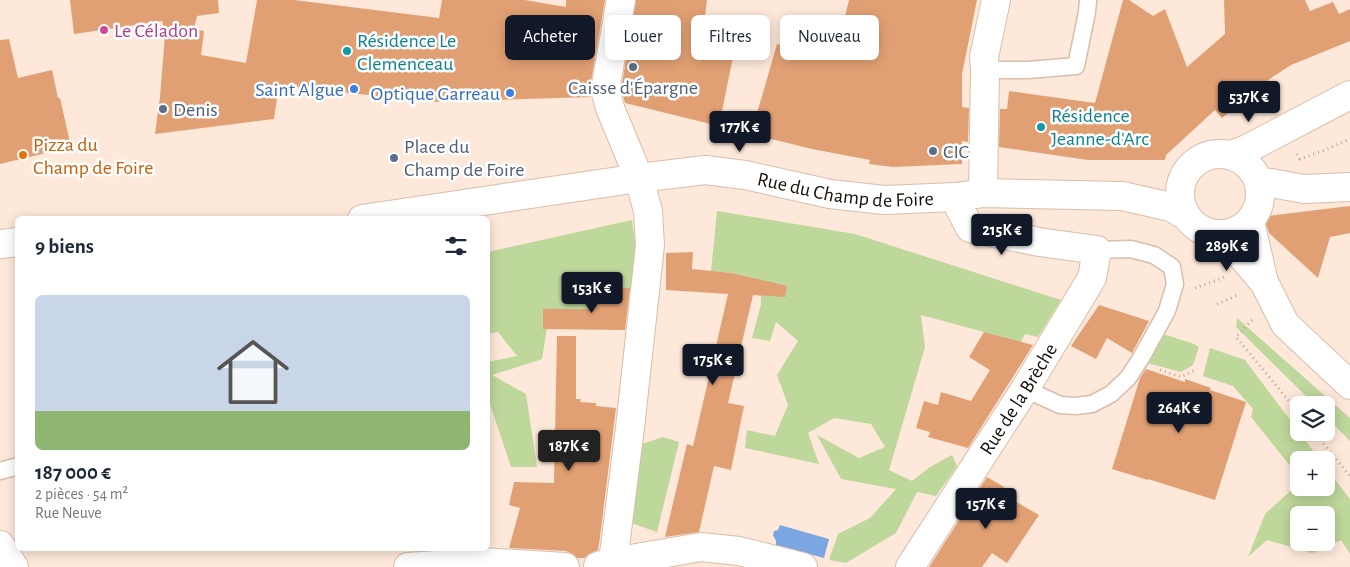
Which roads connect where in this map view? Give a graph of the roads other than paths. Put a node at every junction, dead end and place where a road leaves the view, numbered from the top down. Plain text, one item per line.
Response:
1 (620, 0) edge
2 (996, 0) edge
3 (1088, 0) edge
4 (984, 70) junction
5 (1350, 96) edge
6 (1285, 129) junction
7 (1230, 155) junction
8 (639, 178) junction
9 (1182, 179) junction
10 (1350, 187) edge
11 (983, 194) junction
12 (1122, 196) junction
13 (1256, 196) junction
14 (956, 197) junction
15 (382, 216) edge
16 (1186, 216) junction
17 (1223, 234) junction
18 (15, 242) edge
19 (0, 244) edge
20 (1097, 250) junction
21 (1256, 287) junction
22 (1350, 385) edge
23 (1025, 389) junction
24 (15, 467) edge
25 (0, 471) edge
26 (0, 545) edge
27 (606, 565) edge
28 (14, 567) edge
29 (408, 567) edge
30 (565, 567) edge
31 (803, 567) edge
32 (910, 567) edge

1 - 8 street
2 - 4 street
3 - 4 lane
4 - 11 street
5 - 6 street
6 - 7 street
6 - 13 street
7 - 9 street
7 - 13 street
8 - 14 street, Rue du Champ de Foire
8 - 15 street, Rue du Champ de Foire
8 - 27 street
9 - 12 street, Rue du Champ de Foire
9 - 16 street
10 - 13 street
11 - 12 street, Rue du Champ de Foire
11 - 14 street, Rue du Champ de Foire
12 - 16 street, Rue du Champ de Foire
13 - 17 street
13 - 21 street
14 - 20 street
16 - 17 street
17 - 21 street
18 - 19 street
20 - 23 street, Rue de la Brèche
20 - 23 lane
21 - 22 street
23 - 32 street, Rue de la Brèche
24 - 25 lane
26 - 28 street
27 - 31 street
29 - 30 street

